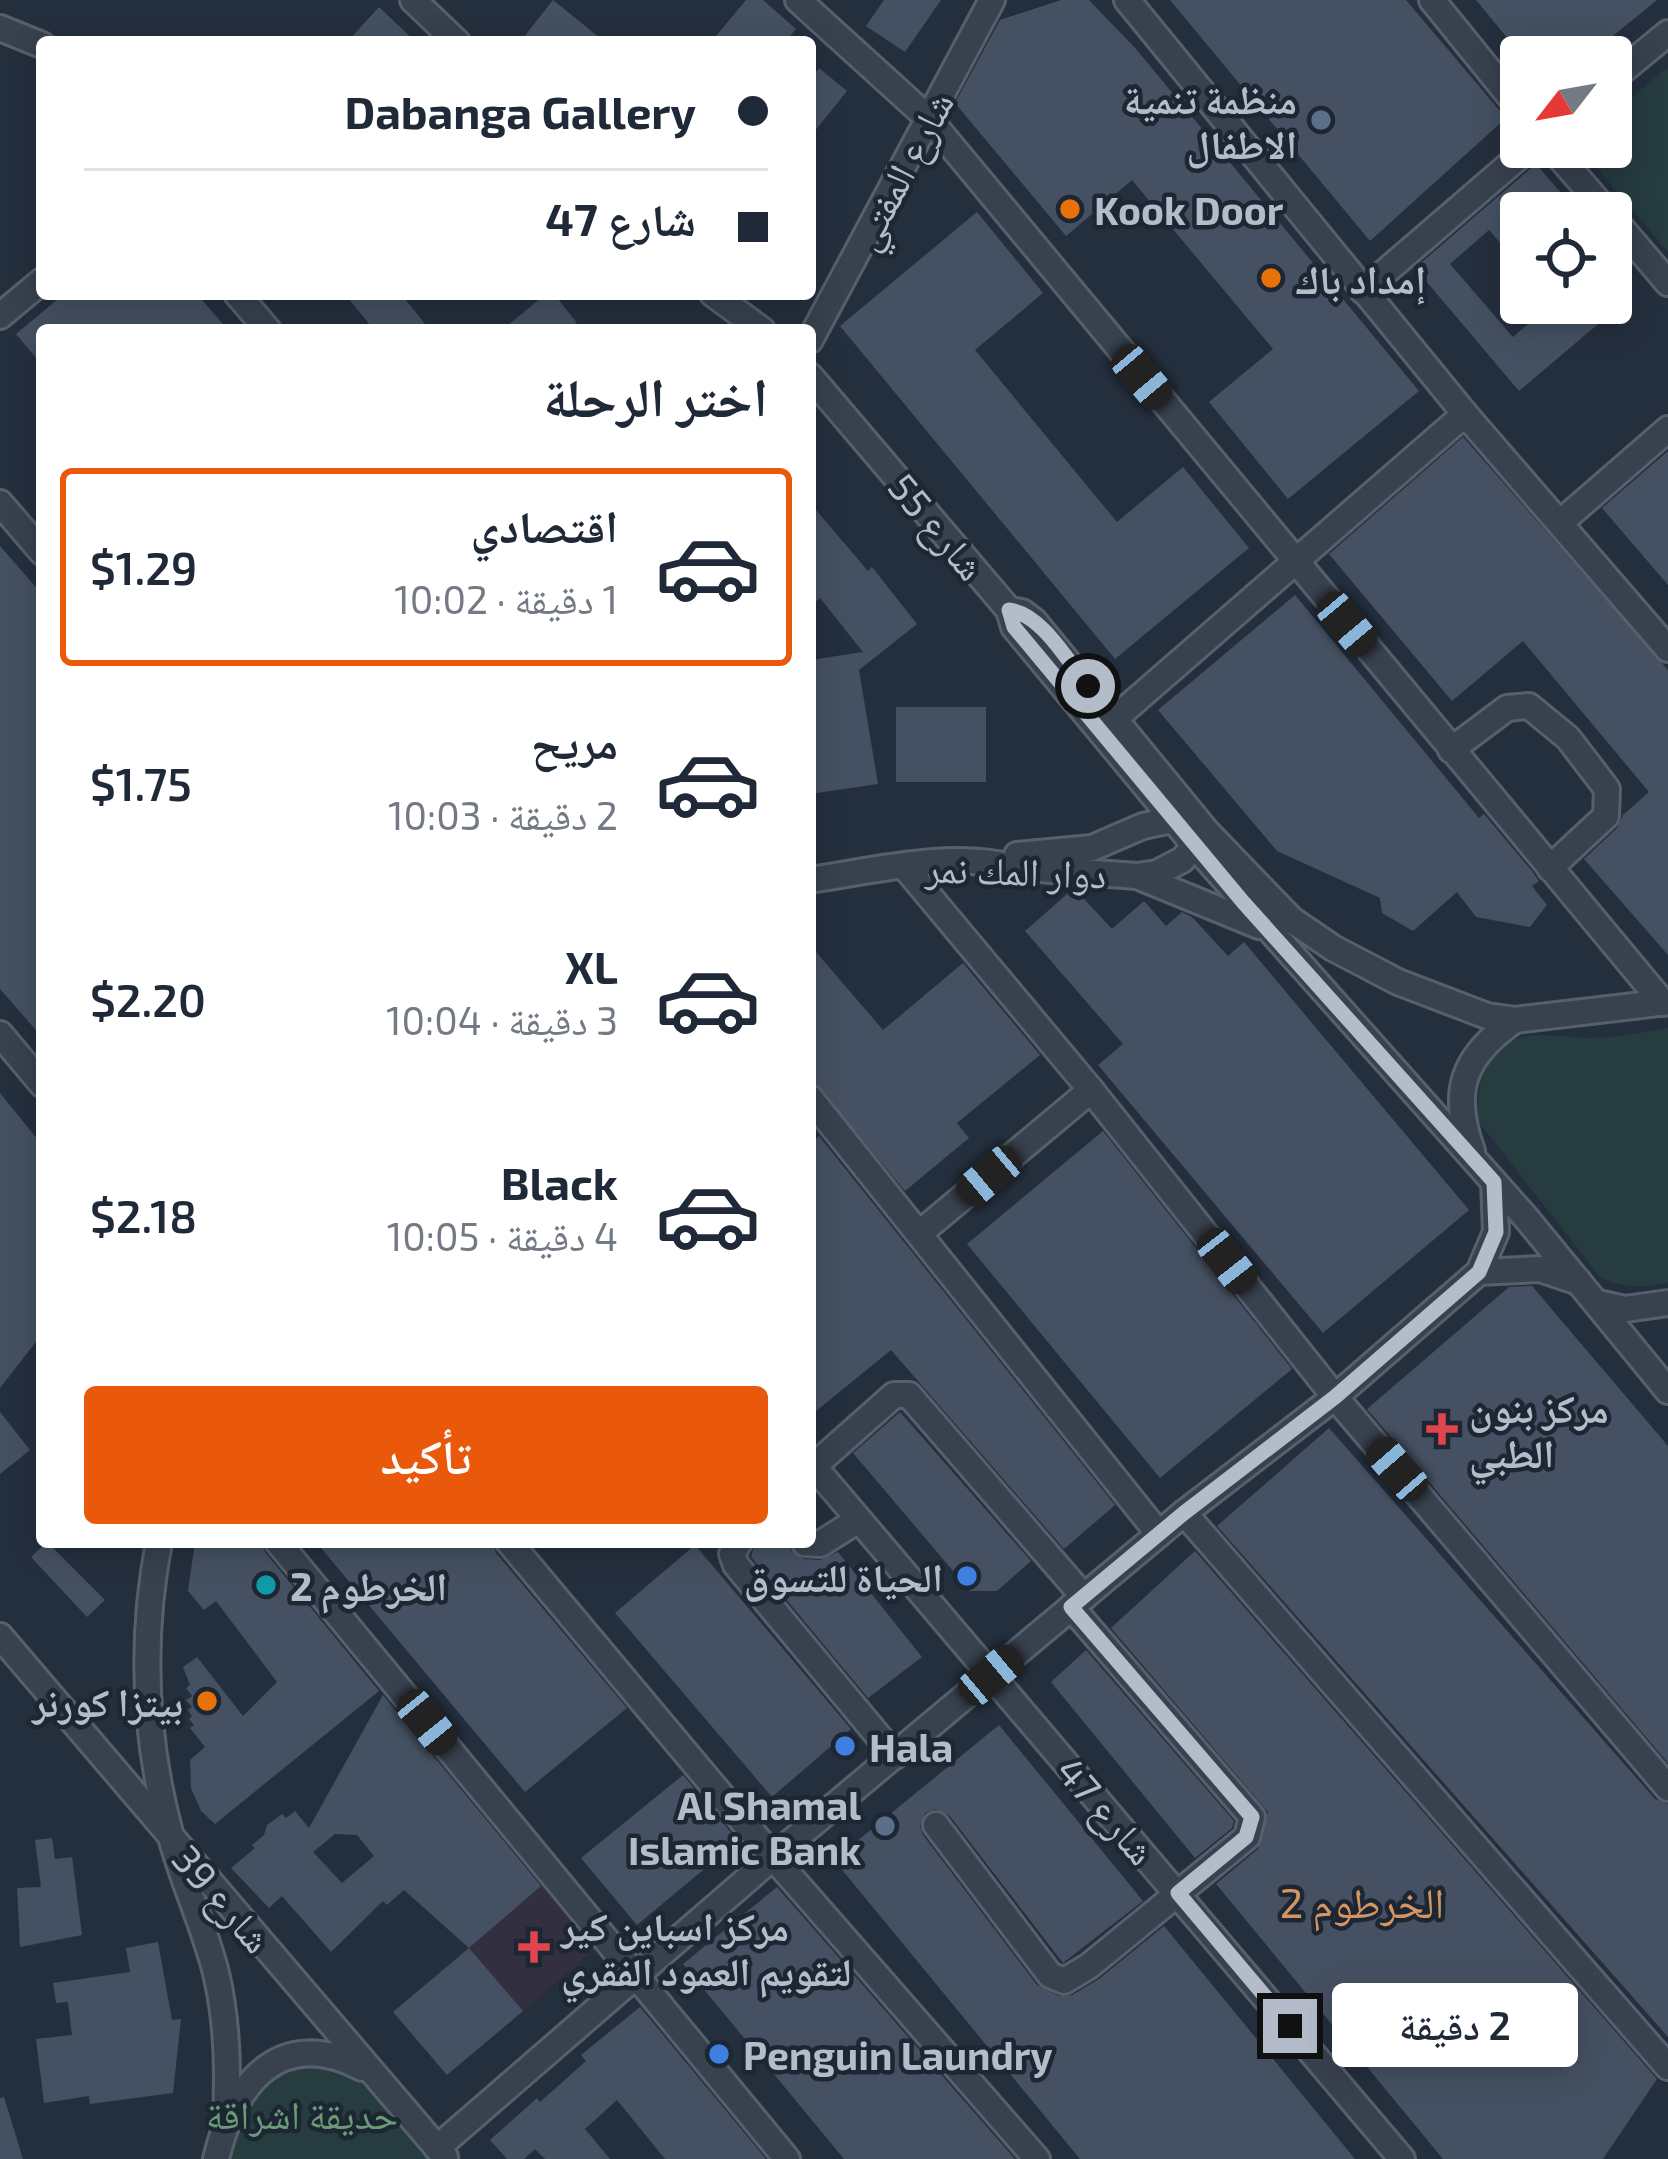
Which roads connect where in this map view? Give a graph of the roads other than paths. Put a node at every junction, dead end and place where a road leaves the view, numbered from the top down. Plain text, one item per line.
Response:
1 (413, 0) edge
2 (798, 0) edge
3 (992, 0) edge
4 (1127, 0) edge
5 (1432, 0) edge
6 (0, 28) edge
7 (1668, 34) edge
8 (451, 36) edge
9 (36, 42) edge
10 (1632, 63) edge
11 (1500, 84) edge
12 (929, 118) junction
13 (1506, 168) edge
14 (1569, 168) edge
15 (1590, 192) edge
16 (1632, 241) edge
17 (1668, 283) edge
18 (36, 285) edge
19 (1363, 291) junction
20 (242, 300) edge
21 (721, 300) edge
22 (0, 316) edge
23 (263, 324) edge
24 (754, 324) edge
25 (816, 329) edge
26 (816, 383) edge
27 (1465, 414) junction
28 (1668, 429) edge
29 (0, 503) edge
30 (1561, 522) junction
31 (36, 545) edge
32 (1294, 561) junction
33 (1668, 649) edge
34 (1108, 724) junction
35 (1451, 750) junction
36 (1130, 766) junction
37 (1192, 829) junction
38 (1129, 832) junction
39 (992, 862) junction
40 (904, 866) junction
41 (1550, 868) junction
42 (1136, 876) junction
43 (816, 879) edge
44 (1267, 929) junction
45 (1665, 1003) edge
46 (1515, 1020) junction
47 (0, 1034) edge
48 (36, 1077) edge
49 (1091, 1090) junction
50 (816, 1105) edge
51 (1476, 1162) junction
52 (1494, 1182) junction
53 (920, 1233) junction
54 (1479, 1272) junction
55 (1581, 1282) junction
56 (1598, 1303) junction
57 (1668, 1303) edge
58 (1668, 1390) edge
59 (1335, 1397) junction
60 (816, 1468) edge
61 (816, 1474) edge
62 (1184, 1513) junction
63 (858, 1520) junction
64 (1159, 1534) junction
65 (816, 1544) edge
66 (158, 1548) edge
67 (283, 1548) edge
68 (514, 1548) edge
69 (736, 1548) edge
70 (1077, 1602) junction
71 (0, 1636) edge
72 (991, 1675) junction
73 (895, 1756) junction
74 (1668, 1788) edge
75 (936, 1825) dead end
76 (170, 1836) junction
77 (773, 1857) junction
78 (1178, 1893) junction
79 (635, 1975) junction
80 (1668, 2067) edge
81 (374, 2075) junction
82 (225, 2128) junction
83 (441, 2154) edge
84 (216, 2159) edge
85 (787, 2159) edge
86 (1037, 2159) edge
87 (1402, 2159) edge

1 - 8 street
2 - 12 street
3 - 12 street, شارع المفتي
4 - 19 street
5 - 11 street
6 - 9 street
7 - 10 street
12 - 25 street, شارع المفتي
12 - 32 street
13 - 19 street
14 - 15 street
16 - 17 street
18 - 22 street
19 - 27 street
20 - 23 street
21 - 24 street
26 - 34 street, شارع 55
27 - 30 street
27 - 32 street
28 - 30 street
29 - 31 street
30 - 33 street
32 - 34 street
32 - 35 street
34 - 36 street, شارع 55
34 - 37 street
35 - 41 street
35 - 41 street
36 - 37 street, شارع 55
36 - 38 street
37 - 38 street
37 - 42 street, دوار المك نمر
37 - 44 street, شارع 55
37 - 46 street
38 - 39 street
39 - 40 street, دوار المك نمر
39 - 42 street, دوار المك نمر
40 - 43 street, دوار المك نمر
40 - 49 street
41 - 45 street
42 - 44 street
44 - 51 street, شارع 55
45 - 46 street
46 - 51 street
47 - 48 street
49 - 53 street
49 - 59 street
50 - 53 street
51 - 52 street, شارع 55
52 - 54 street
52 - 55 street, شارع 55
53 - 64 street
54 - 55 street
54 - 59 street
55 - 56 street, شارع 55
56 - 57 street
56 - 58 street, شارع 55
59 - 62 street
59 - 74 street
60 - 70 street
61 - 63 street, شارع 47
62 - 64 street
62 - 80 street
63 - 65 street
63 - 72 street, شارع 47
64 - 70 street
66 - 76 street
67 - 79 street
68 - 77 street
69 - 73 street
70 - 72 street
70 - 78 street
71 - 76 street, شارع 39
72 - 73 street
72 - 78 street, شارع 47
73 - 77 street
75 - 78 street
76 - 81 street, شارع 39
76 - 82 street
77 - 79 street
77 - 86 street
78 - 87 street, شارع 47
79 - 83 street
79 - 85 street
81 - 82 street
81 - 83 street, شارع 39
82 - 84 street

